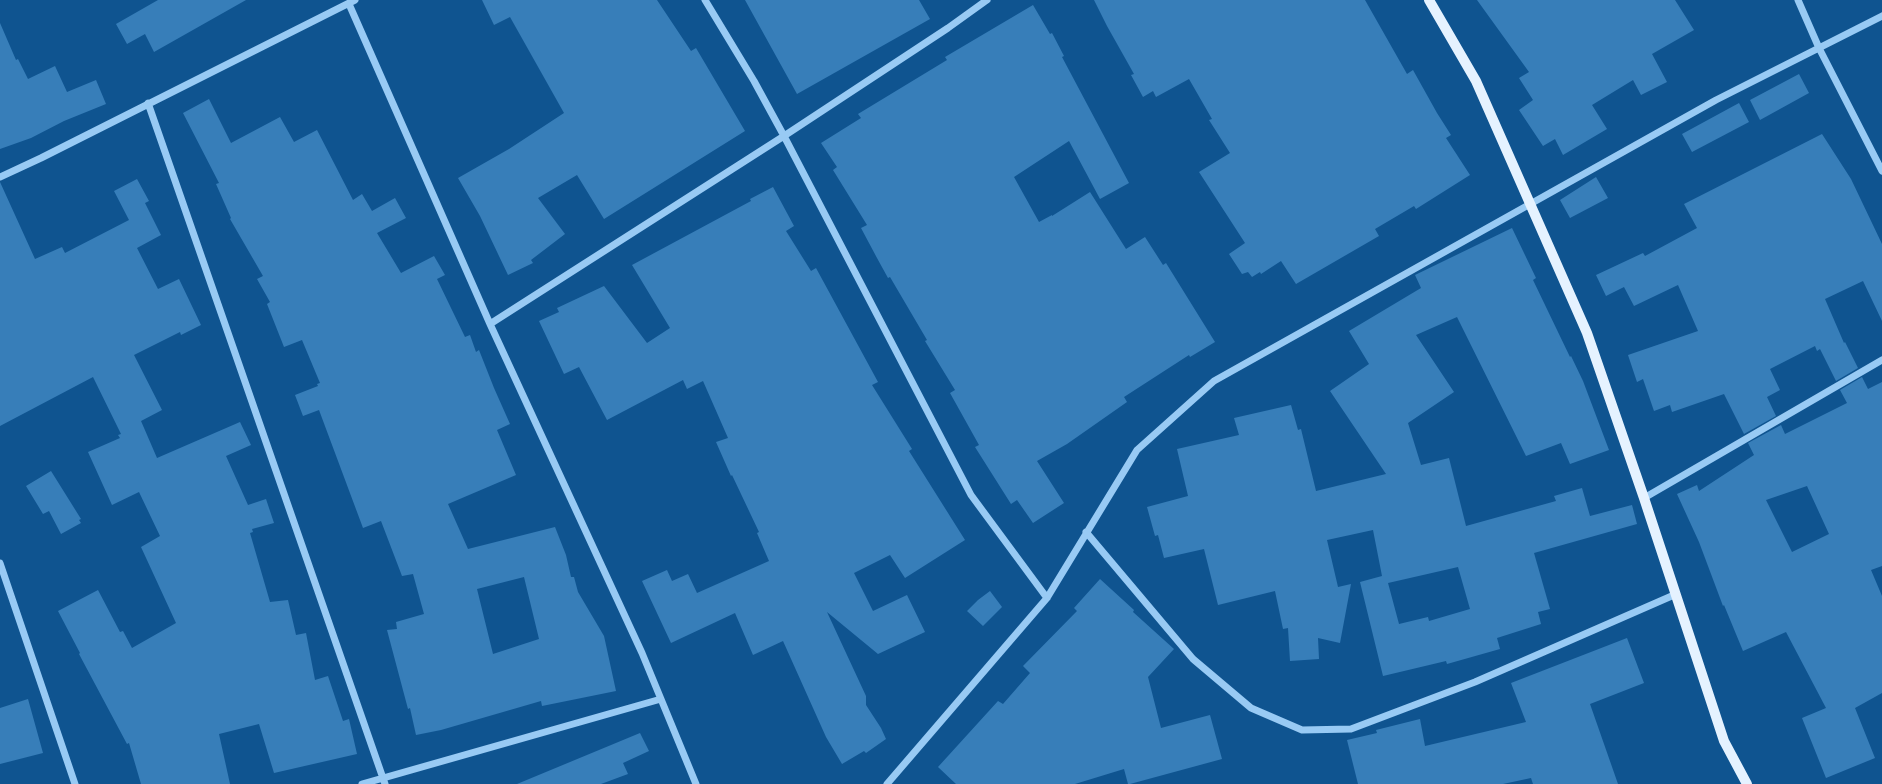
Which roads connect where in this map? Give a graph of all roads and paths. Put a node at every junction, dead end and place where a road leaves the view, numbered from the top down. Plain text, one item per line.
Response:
1 (705, 0) edge
2 (987, 0) edge
3 (1429, 0) edge
4 (1798, 0) edge
5 (352, 2) edge
6 (1882, 16) edge
7 (1819, 48) junction
8 (148, 103) junction
9 (784, 136) junction
10 (1882, 171) edge
11 (0, 177) edge
12 (1531, 203) junction
13 (490, 324) junction
14 (1882, 360) edge
15 (1644, 498) junction
16 (1086, 532) junction
17 (0, 563) edge
18 (1674, 595) junction
19 (1047, 598) junction
20 (661, 699) junction
21 (384, 781) edge
22 (75, 784) edge
23 (362, 784) edge
24 (696, 784) edge
25 (887, 784) edge
26 (1747, 784) edge

1 - 9 street
2 - 9 street
3 - 12 main road
4 - 7 street
5 - 8 street
5 - 13 street
6 - 7 street
7 - 10 street
7 - 12 street
8 - 11 street
8 - 21 street
9 - 13 street
9 - 19 street
12 - 15 main road
12 - 16 street
13 - 20 street
14 - 15 street
15 - 18 main road
16 - 18 street
16 - 19 street
17 - 22 street
18 - 26 main road
19 - 25 street
20 - 21 street
20 - 24 street
21 - 23 street

